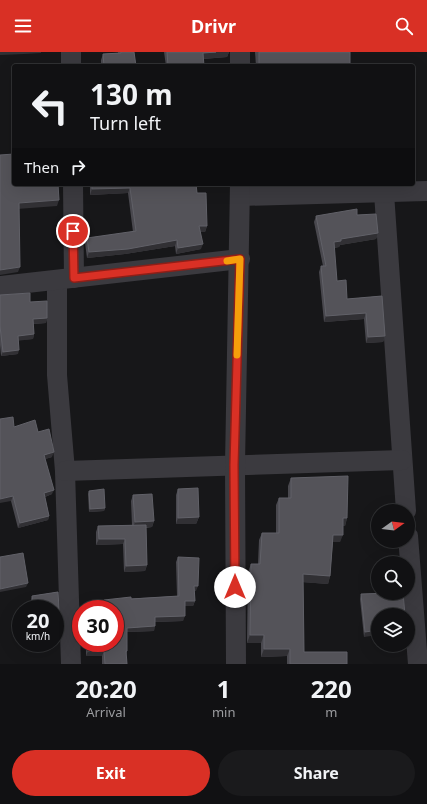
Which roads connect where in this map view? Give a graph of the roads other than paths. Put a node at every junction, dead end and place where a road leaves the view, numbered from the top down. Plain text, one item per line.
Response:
1 (71, 52) edge
2 (240, 52) edge
3 (71, 64) edge
4 (240, 64) edge
5 (73, 186) edge
6 (240, 190) edge
7 (427, 191) edge
8 (384, 192) junction
9 (240, 259) junction
10 (66, 279) junction
11 (0, 286) edge
12 (402, 460) junction
13 (234, 465) junction
14 (65, 471) junction
15 (405, 504) edge
16 (409, 548) edge
17 (71, 664) edge
18 (236, 664) edge
19 (418, 664) edge

1 - 3 street
2 - 4 street
5 - 10 street
6 - 8 street
6 - 9 street
7 - 8 street
8 - 12 street
9 - 10 street
9 - 13 street
10 - 11 street
10 - 14 street
12 - 13 street
12 - 15 street
13 - 14 street
13 - 18 street
14 - 17 street
16 - 19 street

